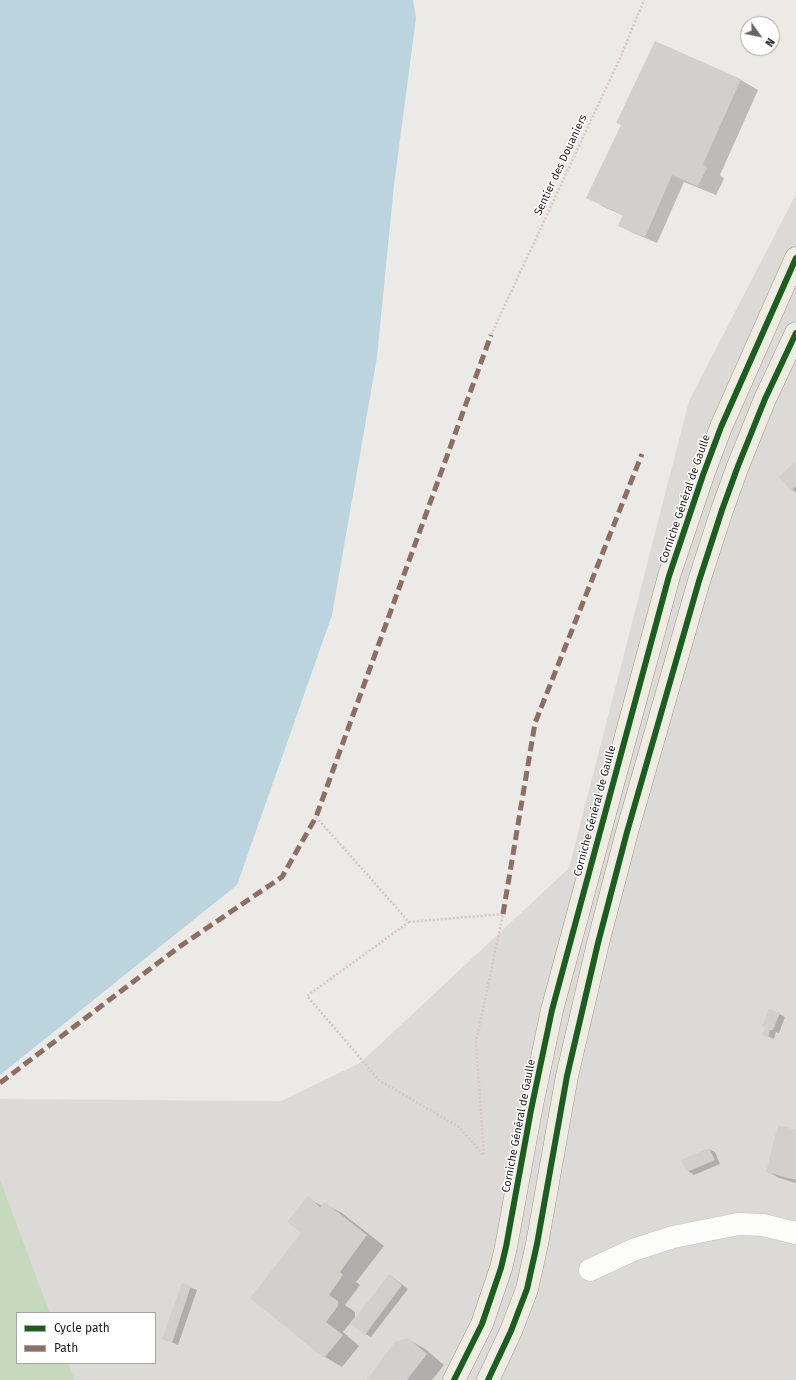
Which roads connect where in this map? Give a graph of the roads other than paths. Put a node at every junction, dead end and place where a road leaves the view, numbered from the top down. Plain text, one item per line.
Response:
1 (796, 258) edge
2 (796, 333) edge
3 (796, 1232) edge
4 (590, 1270) dead end
5 (454, 1380) edge
6 (488, 1380) edge

1 - 5 main road, Corniche Général de Gaulle
2 - 6 main road
3 - 4 street

